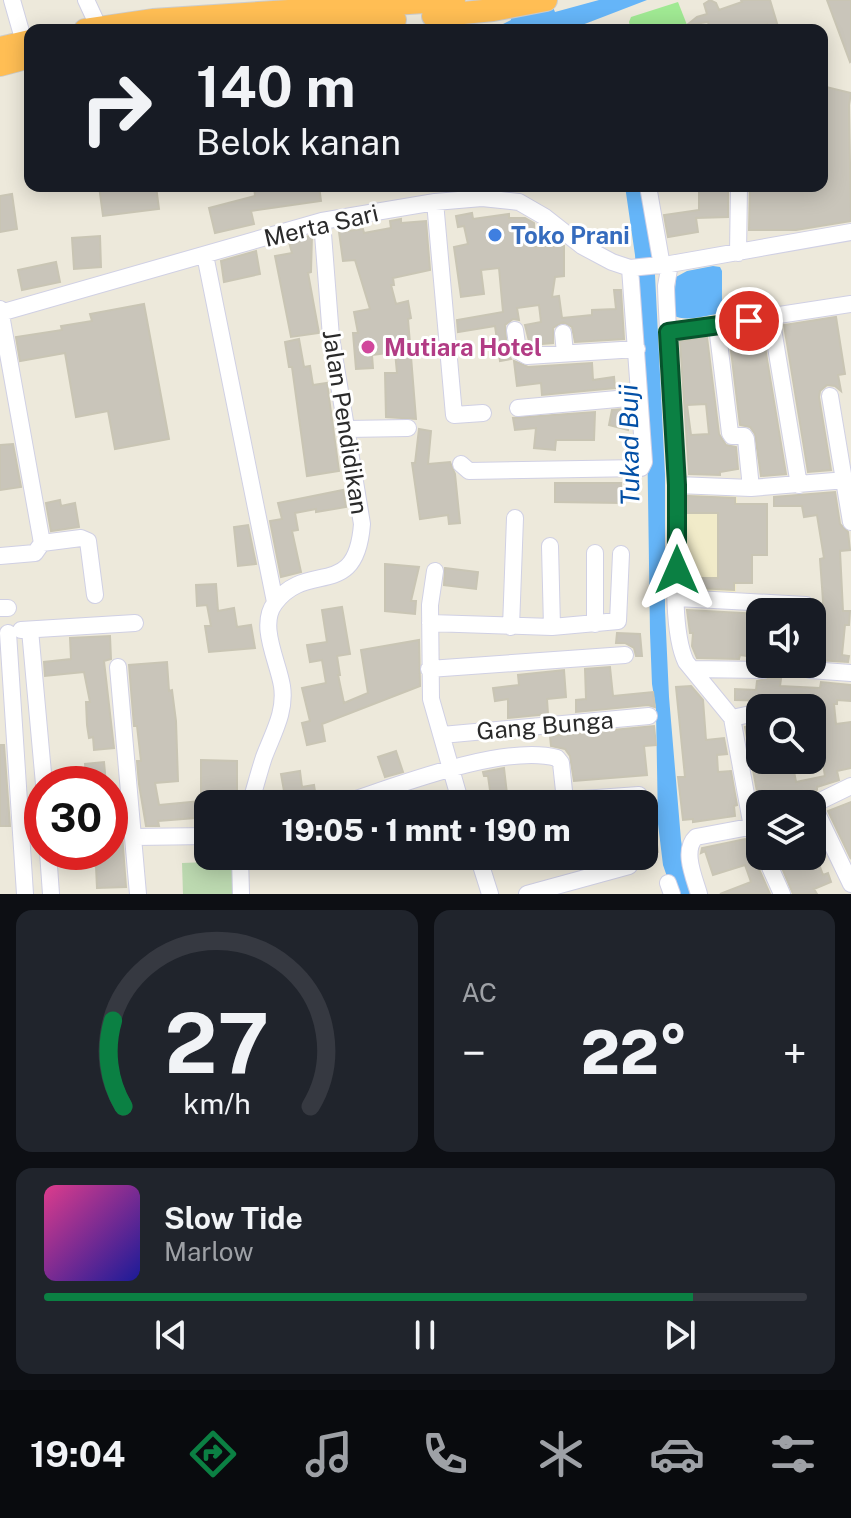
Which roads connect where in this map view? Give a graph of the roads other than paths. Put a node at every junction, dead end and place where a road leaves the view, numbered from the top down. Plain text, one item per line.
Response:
1 (12, 0) edge
2 (86, 0) edge
3 (454, 0) edge
4 (546, 0) edge
5 (91, 24) edge
6 (126, 24) edge
7 (368, 24) edge
8 (24, 35) edge
9 (24, 47) edge
10 (0, 48) edge
11 (24, 50) edge
12 (0, 65) edge
13 (422, 192) edge
14 (649, 192) edge
15 (739, 192) edge
16 (428, 203) junction
17 (322, 221) junction
18 (851, 232) edge
19 (738, 253) junction
20 (205, 255) junction
21 (663, 265) junction
22 (632, 268) junction
23 (851, 304) edge
24 (0, 311) edge
25 (771, 317) junction
26 (717, 326) junction
27 (515, 330) dead end
28 (668, 332) junction
29 (563, 333) dead end
30 (637, 349) junction
31 (565, 353) junction
32 (830, 396) dead end
33 (639, 397) junction
34 (518, 408) dead end
35 (483, 413) dead end
36 (408, 428) dead end
37 (346, 429) junction
38 (461, 464) dead end
39 (846, 480) junction
40 (677, 485) junction
41 (799, 485) junction
42 (751, 488) junction
43 (515, 518) dead end
44 (851, 522) edge
45 (42, 543) junction
46 (550, 546) dead end
47 (595, 553) dead end
48 (621, 554) dead end
49 (0, 556) edge
50 (435, 571) dead end
51 (95, 595) dead end
52 (677, 598) junction
53 (275, 602) junction
54 (746, 602) edge
55 (135, 623) dead end
56 (430, 623) junction
57 (595, 624) junction
58 (511, 627) junction
59 (552, 627) junction
60 (30, 630) junction
61 (4, 633) edge
62 (625, 655) dead end
63 (118, 667) dead end
64 (429, 669) junction
65 (692, 669) junction
66 (746, 670) edge
67 (826, 671) edge
68 (851, 673) edge
69 (746, 715) edge
70 (649, 716) dead end
71 (732, 718) junction
72 (442, 735) junction
73 (42, 766) edge
74 (449, 768) junction
75 (851, 786) edge
76 (254, 790) edge
77 (383, 790) edge
78 (456, 790) edge
79 (564, 790) edge
80 (748, 790) edge
81 (826, 798) edge
82 (746, 828) edge
83 (826, 833) edge
84 (194, 836) edge
85 (134, 837) junction
86 (49, 870) edge
87 (240, 870) edge
88 (482, 870) edge
89 (614, 870) edge
90 (771, 870) edge
91 (851, 884) edge
92 (25, 894) edge
93 (51, 894) edge
94 (138, 894) edge
95 (241, 894) edge
96 (490, 894) edge
97 (527, 894) edge
98 (699, 894) edge
99 (782, 894) edge

1 - 8 street
2 - 5 street
3 - 6 highway
4 - 7 highway
9 - 10 highway
11 - 12 highway
13 - 16 street
14 - 21 street
15 - 19 street
16 - 17 street, Merta Sari
16 - 22 street, Merta Sari
16 - 35 street
17 - 20 street, Merta Sari
17 - 37 street, Jalan Pendidikan
18 - 19 street
19 - 21 street
20 - 24 street, Merta Sari
20 - 53 street
21 - 22 street
21 - 28 street
22 - 30 street
23 - 25 street
24 - 45 street
25 - 26 street
25 - 41 street
26 - 28 street
26 - 42 street
27 - 31 street
28 - 40 street
29 - 31 street
30 - 31 street
30 - 33 street
32 - 39 street
33 - 34 street
33 - 38 street
36 - 37 street
37 - 53 street, Jalan Pendidikan
39 - 41 street
39 - 44 street
40 - 42 street
40 - 52 street
41 - 42 street
43 - 58 street
45 - 49 street
45 - 51 street
46 - 59 street
47 - 57 street
48 - 57 street
50 - 56 street
52 - 54 street
52 - 65 street
53 - 76 street
55 - 60 street
56 - 58 street
56 - 64 street
57 - 59 street
58 - 59 street
60 - 61 street
60 - 73 street
61 - 92 street
62 - 64 street
63 - 85 street
64 - 72 street
65 - 66 street
65 - 71 street
67 - 68 street
69 - 71 street
70 - 72 street, Gang Bunga
71 - 80 street
72 - 74 street
74 - 77 street
74 - 78 street
74 - 79 street
75 - 81 street
82 - 98 street
83 - 91 street
84 - 85 street
85 - 94 street
86 - 93 street
87 - 95 street
88 - 96 street
89 - 97 street
90 - 99 street

